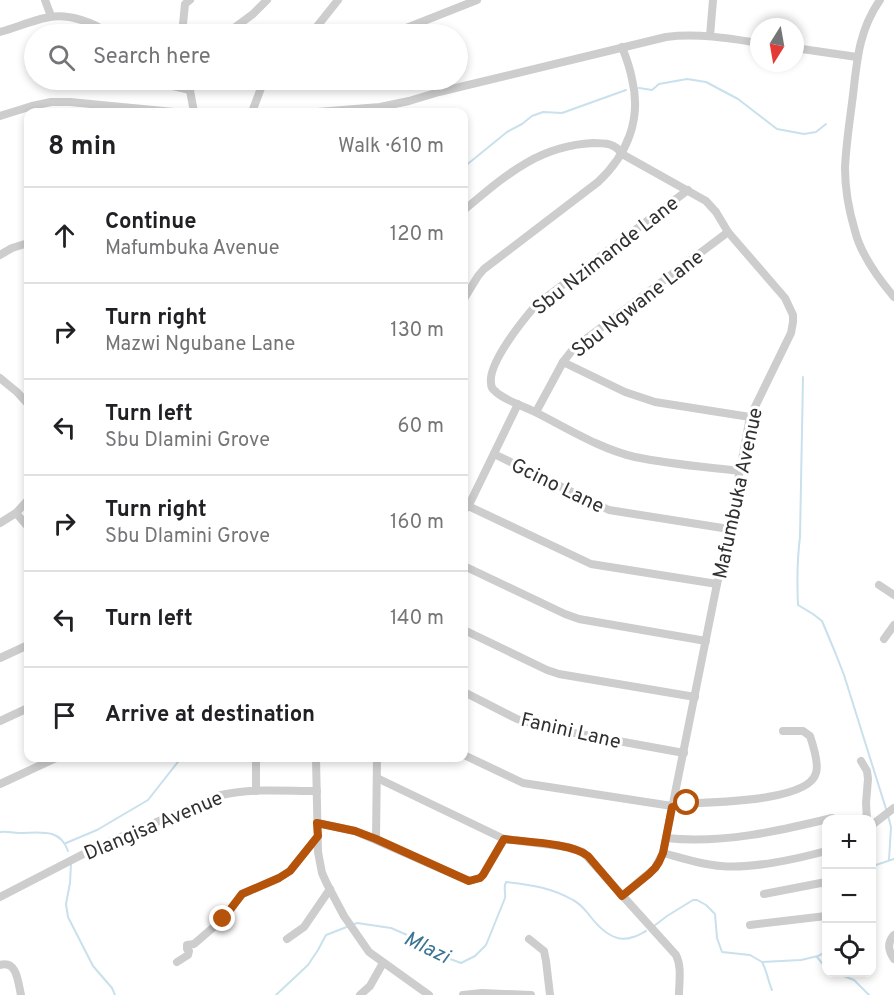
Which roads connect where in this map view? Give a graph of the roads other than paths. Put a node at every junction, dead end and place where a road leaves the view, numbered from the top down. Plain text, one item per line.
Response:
1 (45, 0) edge
2 (267, 0) edge
3 (338, 0) edge
4 (477, 0) edge
5 (713, 0) edge
6 (880, 0) edge
7 (185, 1) edge
8 (51, 16) junction
9 (24, 24) edge
10 (26, 24) edge
11 (93, 24) edge
12 (182, 24) edge
13 (240, 24) edge
14 (318, 24) edge
15 (416, 24) edge
16 (0, 32) edge
17 (710, 36) junction
18 (750, 42) edge
19 (622, 47) junction
20 (804, 49) edge
21 (857, 57) junction
22 (468, 86) edge
23 (190, 90) edge
24 (260, 90) edge
25 (452, 90) edge
26 (36, 108) edge
27 (132, 108) edge
28 (193, 108) edge
29 (254, 108) edge
30 (367, 108) edge
31 (24, 111) edge
32 (0, 116) edge
33 (622, 154) junction
34 (688, 190) junction
35 (468, 207) edge
36 (728, 232) junction
37 (24, 244) edge
38 (0, 255) edge
39 (468, 292) edge
40 (894, 297) edge
41 (562, 362) junction
42 (0, 378) edge
43 (24, 400) edge
44 (518, 404) junction
45 (536, 412) junction
46 (750, 417) junction
47 (494, 454) junction
48 (740, 471) junction
49 (468, 501) edge
50 (24, 504) edge
51 (468, 506) edge
52 (16, 513) junction
53 (24, 522) edge
54 (0, 523) edge
55 (729, 529) junction
56 (468, 568) edge
57 (717, 584) junction
58 (879, 585) dead end
59 (894, 596) edge
60 (894, 625) edge
61 (468, 632) edge
62 (884, 639) dead end
63 (706, 641) junction
64 (24, 647) edge
65 (0, 658) edge
66 (468, 694) edge
67 (695, 697) junction
68 (24, 710) edge
69 (0, 721) edge
70 (783, 731) dead end
71 (684, 753) junction
72 (468, 757) edge
73 (861, 760) dead end
74 (47, 762) edge
75 (256, 762) edge
76 (316, 762) edge
77 (377, 762) edge
78 (377, 778) junction
79 (0, 784) edge
80 (256, 791) junction
81 (317, 791) junction
82 (672, 807) junction
83 (894, 808) edge
84 (867, 815) edge
85 (822, 820) edge
86 (876, 822) edge
87 (317, 823) junction
88 (318, 836) junction
89 (666, 838) junction
90 (376, 839) junction
91 (504, 839) junction
92 (822, 852) edge
93 (663, 853) junction
94 (822, 883) edge
95 (330, 890) junction
96 (764, 894) dead end
97 (622, 896) junction
98 (0, 897) edge
99 (822, 916) edge
100 (750, 925) dead end
101 (894, 934) edge
102 (287, 939) dead end
103 (529, 939) dead end
104 (894, 959) edge
105 (177, 962) dead end
106 (383, 963) junction
107 (0, 965) edge
108 (21, 995) edge
109 (360, 995) edge
110 (429, 995) edge
111 (463, 995) edge
112 (531, 995) edge
113 (549, 995) edge
114 (679, 995) edge

1 - 8 street
2 - 13 street
3 - 14 street
4 - 15 street
5 - 17 street
6 - 21 street
7 - 12 street
8 - 10 street
8 - 11 street
9 - 16 street
17 - 18 street
17 - 19 street
19 - 22 street
19 - 33 street
20 - 21 street
21 - 40 street
23 - 28 street
24 - 29 street
25 - 30 street
26 - 27 street
31 - 32 street
33 - 34 street, Mafumbuka Avenue
33 - 35 street, Mafumbuka Avenue
33 - 39 street
34 - 36 street, Mafumbuka Avenue
34 - 44 street, Sbu Nzimande Lane
36 - 41 street, Sbu Ngwane Lane
36 - 46 street, Mafumbuka Avenue
37 - 38 street
41 - 45 street, Sbu Ngwane Lane
41 - 46 street
42 - 43 street
44 - 45 street
44 - 47 street
45 - 48 street
46 - 48 street, Mafumbuka Avenue
47 - 49 street
47 - 55 street, Gcino Lane
48 - 55 street, Mafumbuka Avenue
50 - 52 street
51 - 57 street
52 - 53 street
52 - 54 street
55 - 57 street, Mafumbuka Avenue
56 - 63 street
57 - 63 street, Mafumbuka Avenue
58 - 59 street
60 - 62 street
61 - 67 street
63 - 67 street, Mafumbuka Avenue
64 - 65 street
66 - 71 street, Fanini Lane
67 - 71 street, Mafumbuka Avenue
68 - 69 street
70 - 82 street
71 - 82 street, Mafumbuka Avenue
72 - 82 street
73 - 84 street
74 - 79 street
75 - 80 street
76 - 81 street
77 - 78 street
78 - 90 street
78 - 91 street
80 - 81 street, Dlangisa Avenue
80 - 98 street, Dlangisa Avenue
81 - 87 street
82 - 89 street, Mafumbuka Avenue
83 - 86 street
85 - 89 street
87 - 88 street
87 - 90 street
88 - 95 street
88 - 105 street
89 - 93 street, Mafumbuka Avenue
90 - 91 street
91 - 97 street
92 - 93 street
93 - 97 street, Mafumbuka Avenue
94 - 96 street
95 - 102 street
95 - 106 street
97 - 114 street
99 - 100 street
101 - 104 street
103 - 113 street
106 - 109 street
106 - 110 street
107 - 108 street
111 - 112 street

